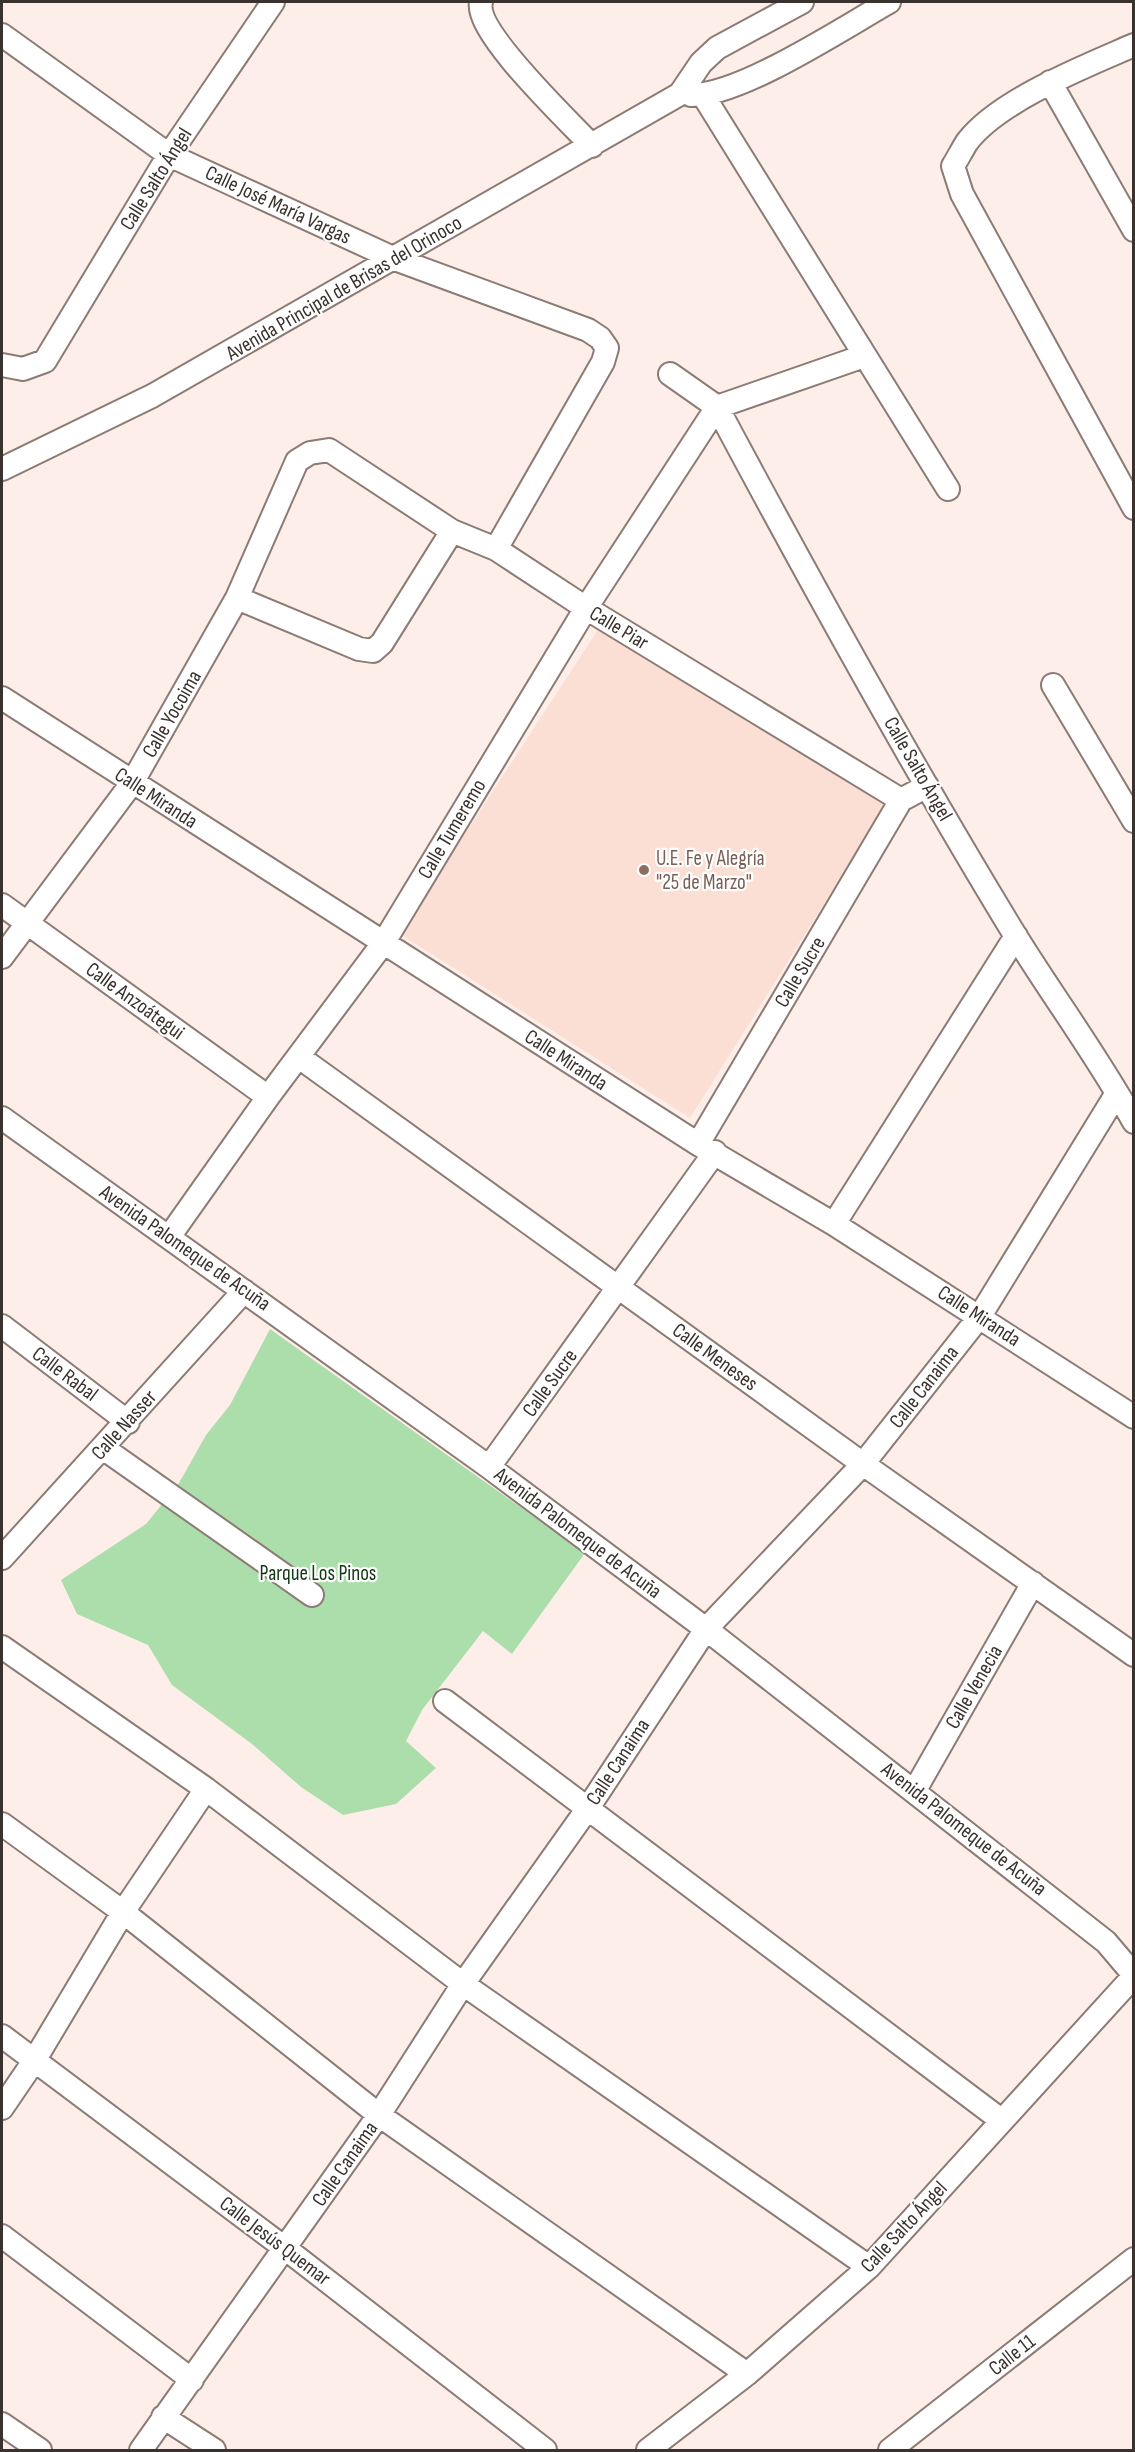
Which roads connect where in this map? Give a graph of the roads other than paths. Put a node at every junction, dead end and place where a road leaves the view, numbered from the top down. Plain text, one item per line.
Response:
1 (273, 2) edge
2 (481, 2) edge
3 (802, 2) edge
4 (889, 2) edge
5 (2, 34) edge
6 (1134, 45) edge
7 (1050, 82) junction
8 (680, 94) junction
9 (703, 95) junction
10 (592, 146) junction
11 (169, 155) junction
12 (1134, 230) edge
13 (396, 259) junction
14 (864, 356) junction
15 (2, 364) edge
16 (670, 374) dead end
17 (717, 407) junction
18 (310, 453) joint
19 (2, 469) edge
20 (948, 489) dead end
21 (1134, 508) edge
22 (452, 531) junction
23 (496, 549) junction
24 (237, 598) junction
25 (586, 608) junction
26 (1053, 685) dead end
27 (2, 698) edge
28 (132, 783) junction
29 (927, 786) junction
30 (901, 800) junction
31 (1134, 821) edge
32 (2, 905) edge
33 (28, 924) junction
34 (1016, 936) junction
35 (384, 942) junction
36 (2, 957) edge
37 (299, 1057) junction
38 (1117, 1093) junction
39 (268, 1097) junction
40 (2, 1118) edge
41 (1134, 1122) edge
42 (707, 1148) junction
43 (834, 1224) junction
44 (169, 1237) junction
45 (620, 1288) junction
46 (244, 1291) junction
47 (980, 1316) junction
48 (2, 1326) edge
49 (1134, 1417) edge
50 (128, 1422) junction
51 (103, 1448) junction
52 (863, 1464) junction
53 (489, 1467) junction
54 (2, 1558) edge
55 (1033, 1583) junction
56 (312, 1595) dead end
57 (706, 1629) junction
58 (2, 1647) edge
59 (1134, 1655) edge
60 (445, 1701) dead end
61 (206, 1789) junction
62 (915, 1790) junction
63 (588, 1808) junction
64 (2, 1824) edge
65 (123, 1912) junction
66 (1134, 1975) edge
67 (463, 1984) junction
68 (2, 2036) edge
69 (34, 2061) junction
70 (2, 2108) edge
71 (379, 2115) junction
72 (1001, 2120) junction
73 (2, 2236) edge
74 (286, 2249) junction
75 (1134, 2259) edge
76 (869, 2267) junction
77 (747, 2374) junction
78 (192, 2380) junction
79 (163, 2417) junction
80 (2, 2424) edge
81 (40, 2451) edge
82 (141, 2451) edge
83 (214, 2451) edge
84 (545, 2451) edge
85 (648, 2451) edge
86 (890, 2451) edge

1 - 11 street, Calle Salto Ángel
2 - 10 street
3 - 8 street
4 - 9 street
5 - 11 street, Calle José María Vargas
6 - 7 street
7 - 12 street
7 - 21 street
8 - 9 street
8 - 10 street, Avenida Principal de Brisas del Orinoco
9 - 14 street
10 - 13 street, Avenida Principal de Brisas del Orinoco
11 - 13 street, Calle José María Vargas
11 - 15 street, Calle Salto Ángel
13 - 19 street, Avenida Principal de Brisas del Orinoco
13 - 23 street, Calle José María Vargas
14 - 17 street
14 - 20 street
16 - 17 street
17 - 25 street, Calle Tumeremo
17 - 29 street, Calle Salto Ángel
18 - 22 street, Calle Piar
18 - 24 street, Calle Yocoima
22 - 23 street, Calle Piar
22 - 24 street
23 - 25 street, Calle Piar
24 - 28 street, Calle Yocoima
25 - 30 street, Calle Piar
25 - 35 street, Calle Tumeremo
26 - 31 street
27 - 28 street, Calle Miranda
28 - 33 street, Calle Yocoima
28 - 35 street, Calle Miranda
29 - 30 street
29 - 34 street, Calle Salto Ángel
30 - 42 street, Calle Sucre
32 - 33 street, Calle Anzoátegui
33 - 36 street, Calle Yocoima
33 - 39 street, Calle Anzoátegui
34 - 38 street, Calle Salto Ángel
34 - 43 street
35 - 37 street, Calle Tumeremo
35 - 42 street, Calle Miranda
37 - 39 street, Calle Tumeremo
37 - 45 street, Calle Meneses
38 - 41 street, Calle Salto Ángel
38 - 47 street, Calle Canaima
39 - 44 street, Calle Tumeremo
40 - 44 street, Avenida Palomeque de Acuña
42 - 43 street, Calle Miranda
42 - 45 street, Calle Sucre
43 - 47 street, Calle Miranda
44 - 46 street, Avenida Palomeque de Acuña
45 - 52 street, Calle Meneses
45 - 53 street, Calle Sucre
46 - 50 street, Calle Nasser
46 - 53 street, Avenida Palomeque de Acuña
47 - 49 street, Calle Miranda
47 - 52 street, Calle Canaima
48 - 50 street, Calle Rabal
50 - 51 street, Calle Nasser
51 - 54 street, Calle Nasser
51 - 56 street
52 - 55 street, Calle Meneses
52 - 57 street, Calle Canaima
53 - 57 street, Avenida Palomeque de Acuña
55 - 59 street, Calle Meneses
55 - 62 street, Calle Venecia
57 - 62 street, Avenida Palomeque de Acuña
57 - 63 street, Calle Canaima
58 - 61 street
60 - 63 street
61 - 65 street
61 - 67 street
62 - 66 street, Avenida Palomeque de Acuña
63 - 67 street, Calle Canaima
63 - 72 street
64 - 65 street
65 - 69 street
65 - 71 street
66 - 72 street, Calle Salto Ángel
67 - 71 street, Calle Canaima
67 - 76 street
68 - 69 street, Calle Jesús Quemar
69 - 70 street
69 - 74 street, Calle Jesús Quemar
71 - 74 street, Calle Canaima
71 - 77 street
72 - 76 street, Calle Salto Ángel
73 - 78 street
74 - 78 street, Calle Canaima
74 - 84 street, Calle Jesús Quemar
75 - 86 street, Calle 11
76 - 77 street, Calle Salto Ángel
77 - 85 street, Calle Salto Ángel
78 - 79 street, Calle Canaima
79 - 82 street, Calle Canaima
79 - 83 street
80 - 81 street

